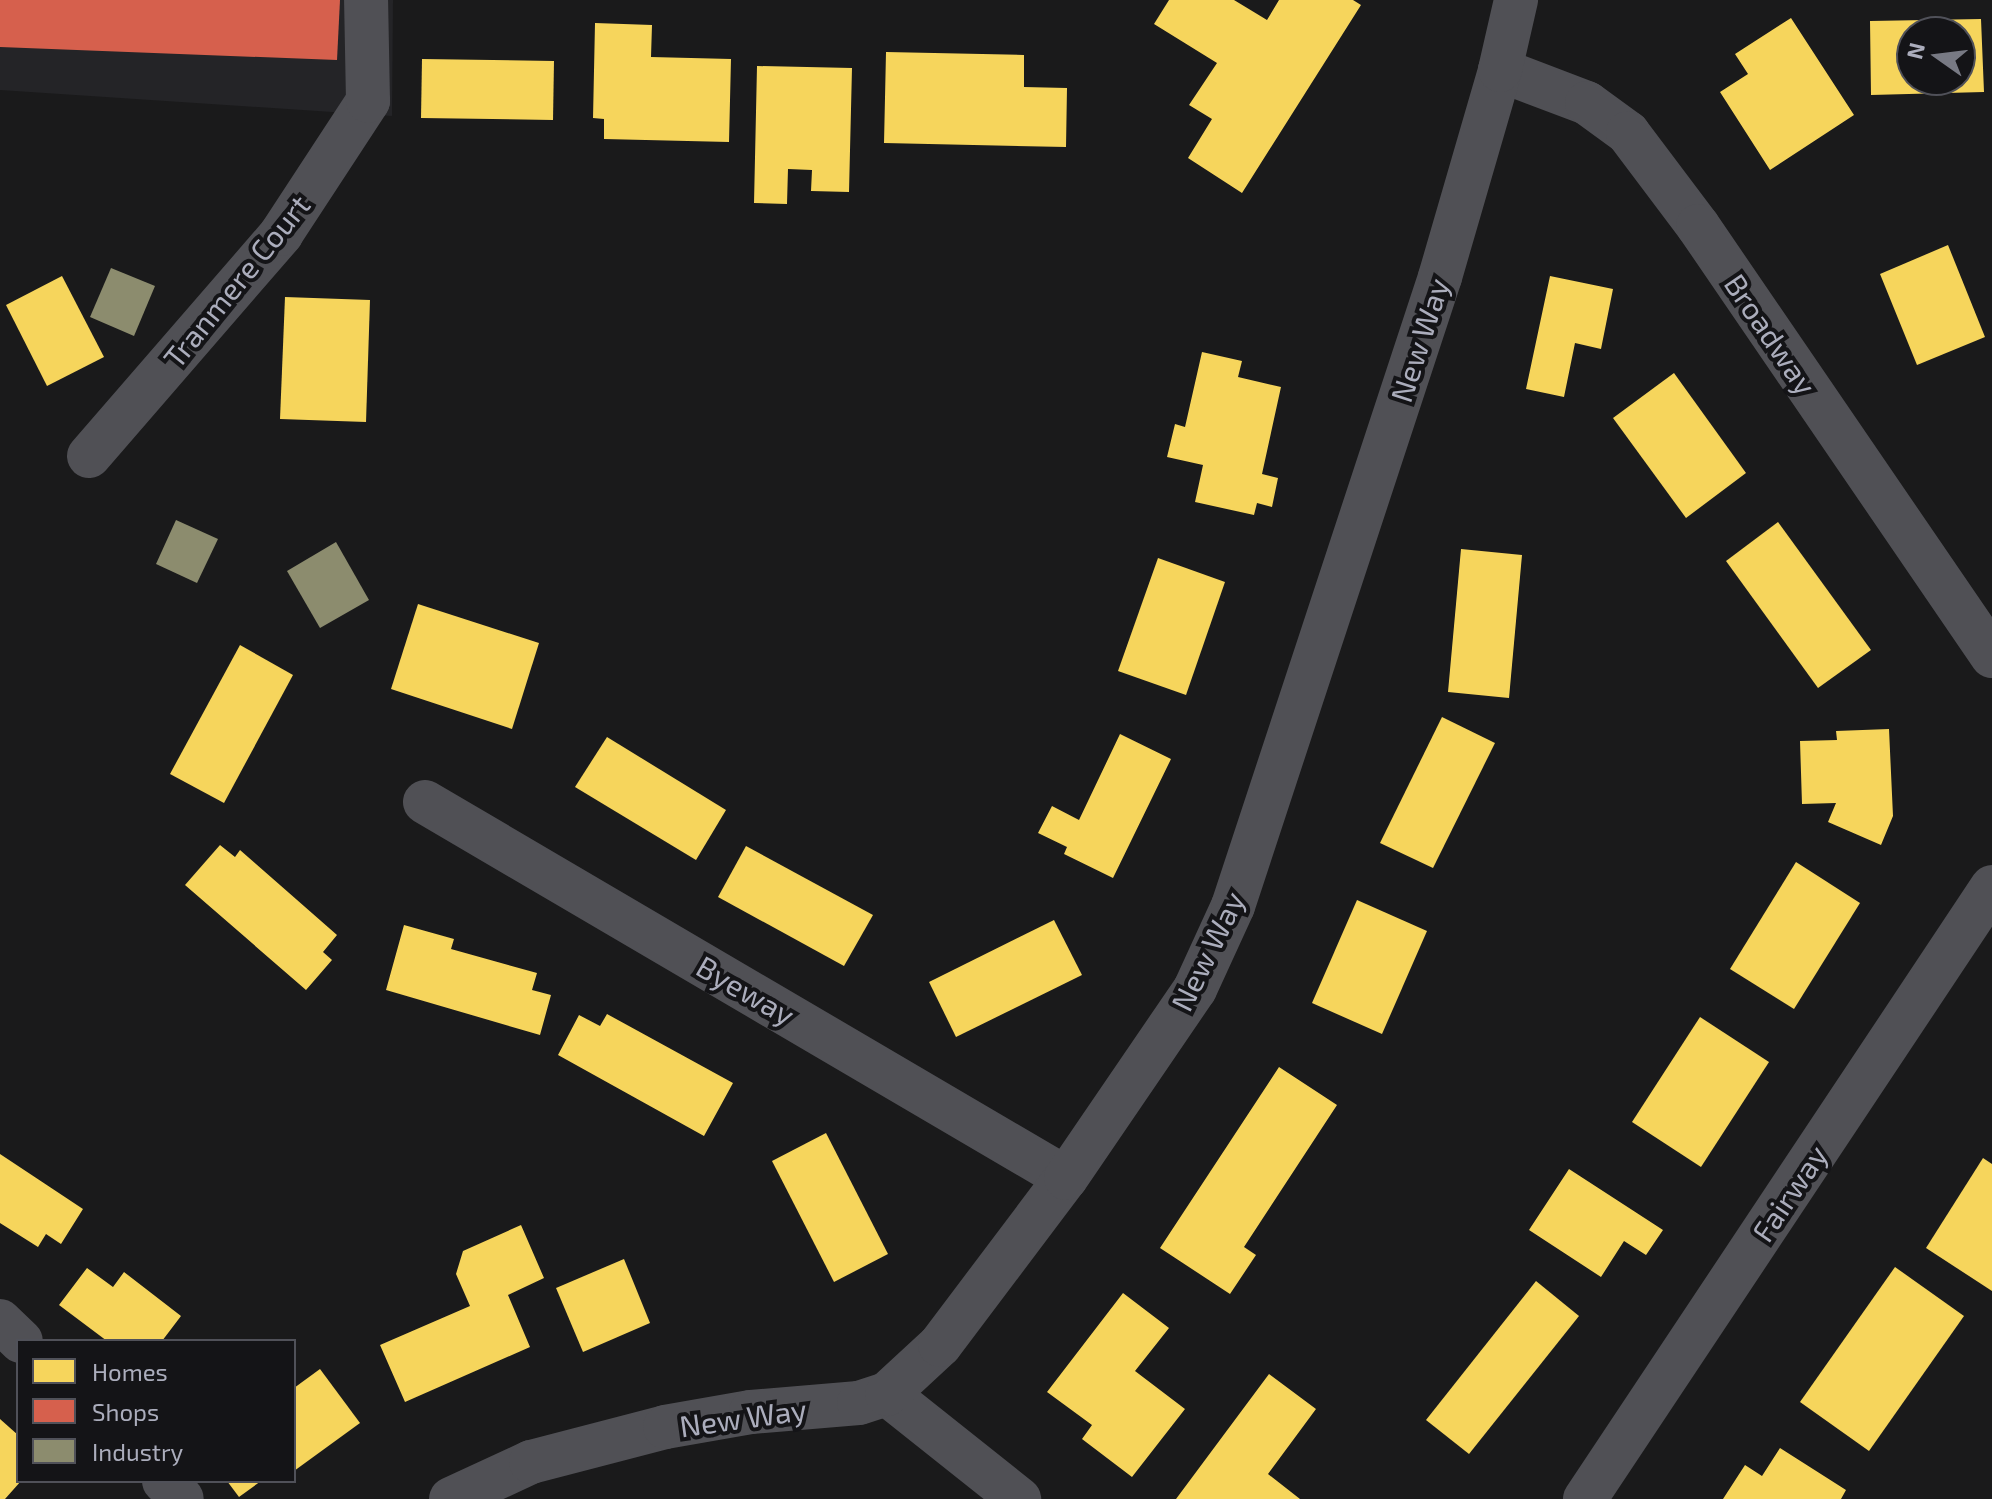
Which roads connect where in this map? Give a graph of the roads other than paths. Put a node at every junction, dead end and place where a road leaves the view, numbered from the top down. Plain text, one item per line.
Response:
1 (366, 0) edge
2 (1516, 0) edge
3 (1500, 70) junction
4 (89, 456) dead end
5 (1992, 656) edge
6 (425, 802) dead end
7 (1992, 887) edge
8 (1066, 1178) junction
9 (0, 1321) edge
10 (19, 1339) edge
11 (887, 1394) junction
12 (166, 1483) edge
13 (182, 1499) edge
14 (451, 1499) edge
15 (1019, 1499) edge
16 (1585, 1499) edge

1 - 4 street, Tranmere Court
2 - 3 street, New Way
3 - 5 street, Broadway
3 - 8 street, New Way
6 - 8 street, Byeway
7 - 16 street, Fairway
8 - 11 street, New Way
9 - 10 street
11 - 14 street, New Way
11 - 15 street
12 - 13 street

